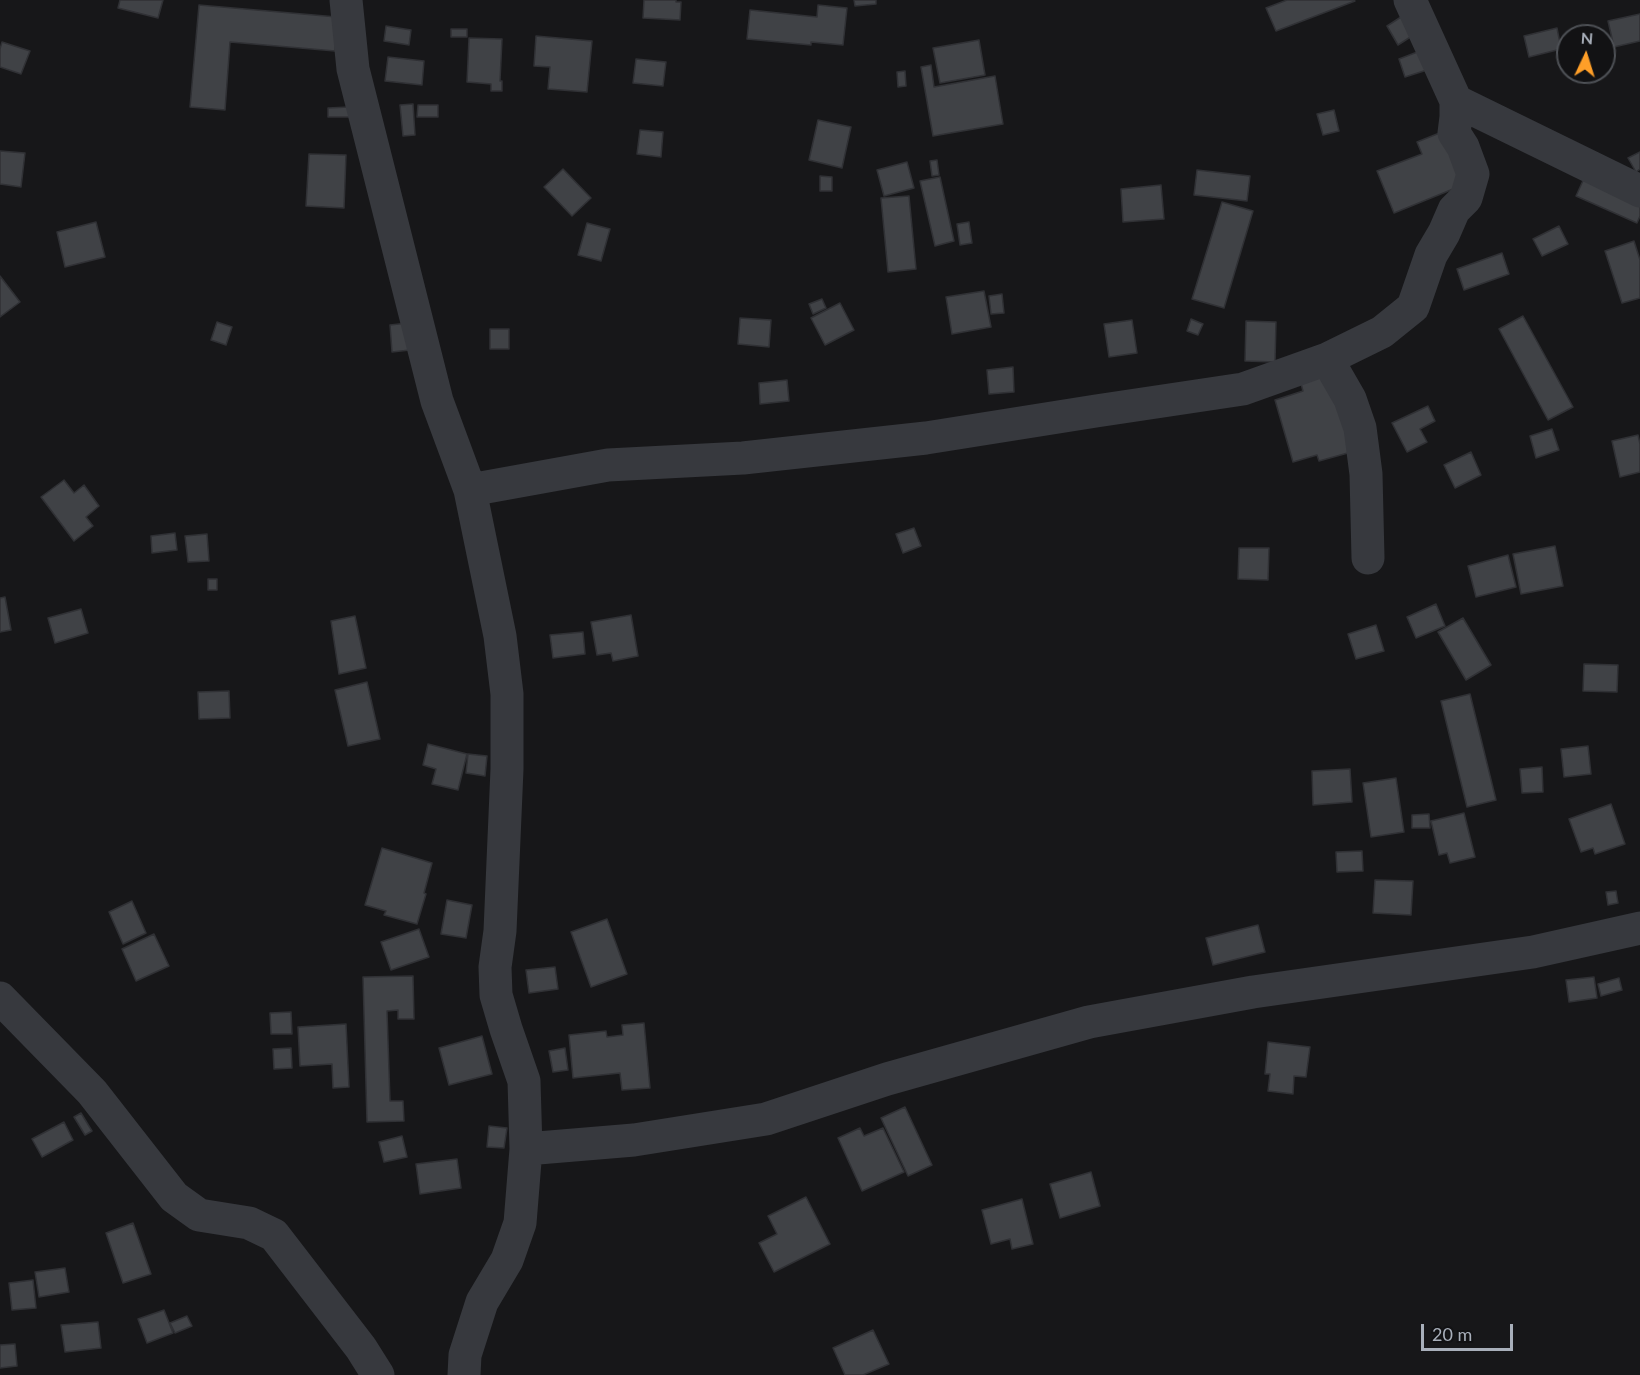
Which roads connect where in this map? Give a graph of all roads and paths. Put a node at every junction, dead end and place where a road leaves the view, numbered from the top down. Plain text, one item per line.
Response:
1 (346, 0) edge
2 (1410, 0) edge
3 (1456, 101) junction
4 (1640, 190) edge
5 (1327, 358) junction
6 (470, 490) junction
7 (1368, 558) dead end
8 (1640, 928) edge
9 (0, 998) edge
10 (526, 1149) junction
11 (378, 1375) edge
12 (464, 1375) edge

1 - 6 street
2 - 3 street
3 - 4 street
3 - 5 street
5 - 6 street
5 - 7 street
6 - 10 street
8 - 10 street
9 - 11 street
10 - 12 street

